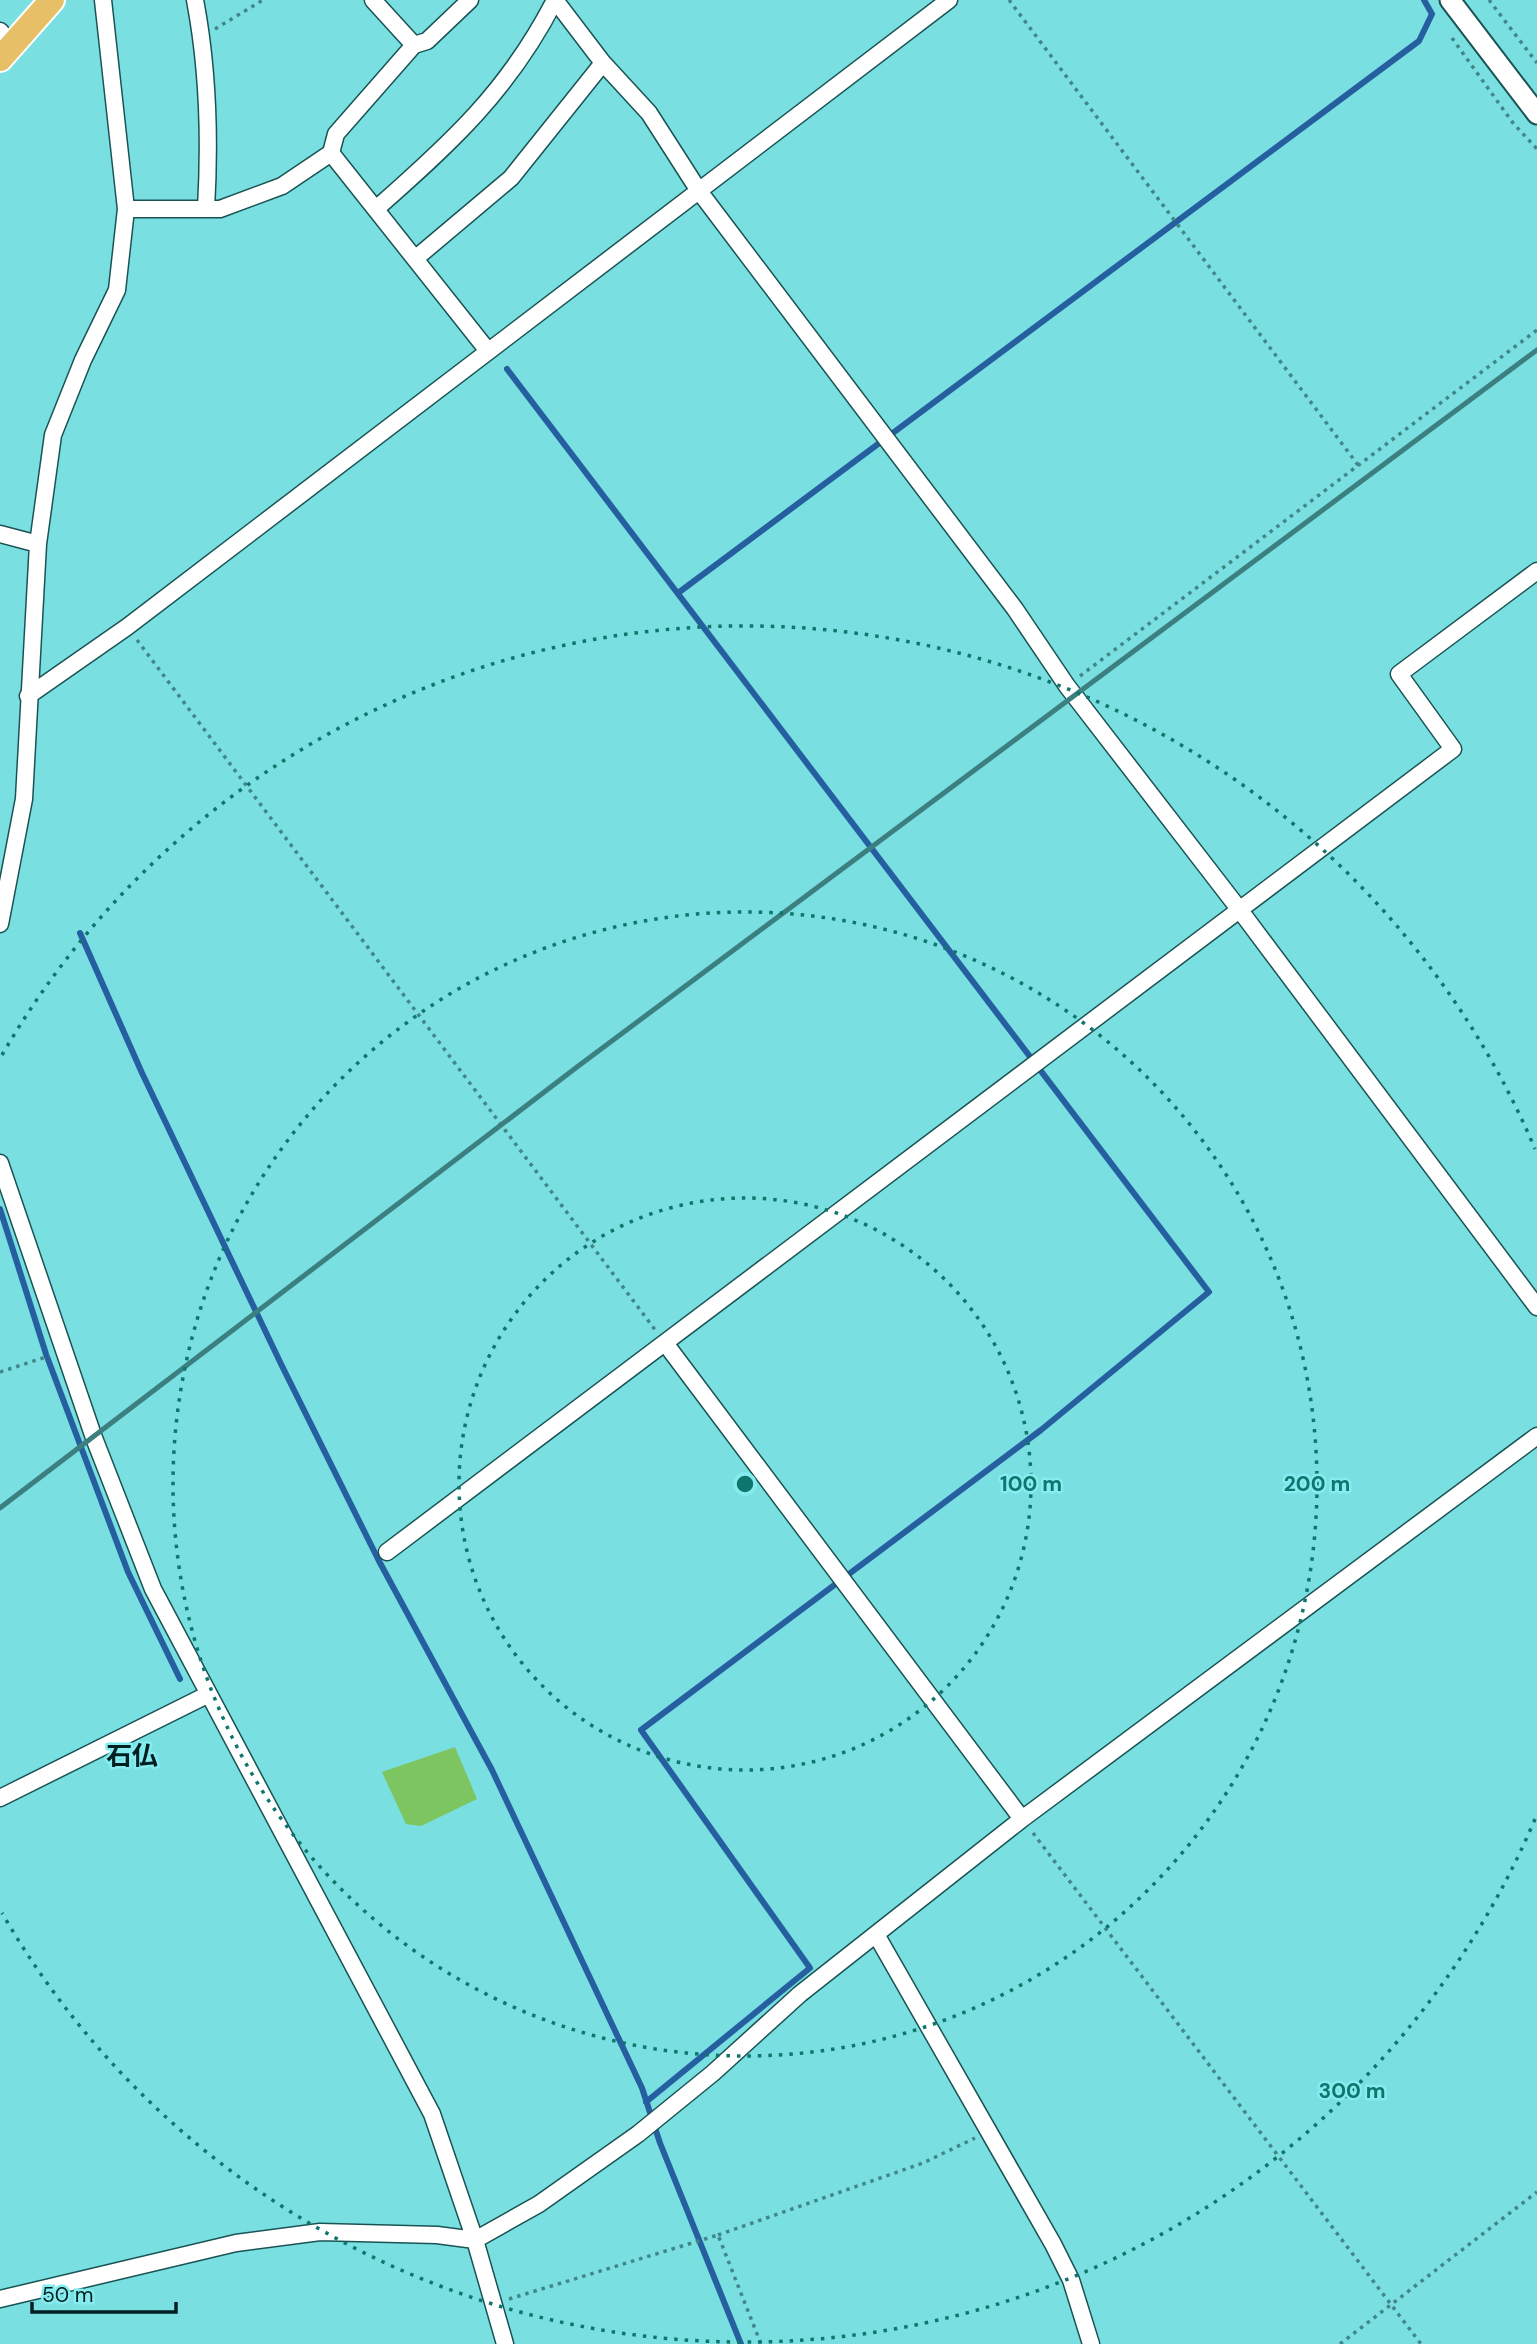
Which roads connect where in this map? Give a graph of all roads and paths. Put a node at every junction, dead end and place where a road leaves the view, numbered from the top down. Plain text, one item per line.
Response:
1 (52, 0) edge
2 (103, 0) edge
3 (195, 0) edge
4 (263, 0) edge
5 (373, 0) edge
6 (470, 0) edge
7 (555, 0) edge
8 (949, 0) edge
9 (1009, 0) edge
10 (1450, 0) edge
11 (1489, 0) edge
12 (201, 37) junction
13 (1452, 38) dead end
14 (4, 45) edge
15 (414, 46) junction
16 (603, 63) junction
17 (1537, 63) edge
18 (1537, 114) edge
19 (1537, 149) edge
20 (331, 153) junction
21 (699, 191) junction
22 (377, 208) junction
23 (126, 209) junction
24 (206, 209) junction
25 (416, 258) junction
26 (1537, 330) edge
27 (488, 351) junction
28 (1358, 466) junction
29 (0, 534) edge
30 (38, 544) junction
31 (1537, 571) edge
32 (127, 627) junction
33 (1067, 686) junction
34 (28, 696) junction
35 (1239, 909) junction
36 (0, 924) edge
37 (0, 1163) edge
38 (1537, 1307) edge
39 (665, 1343) junction
40 (64, 1351) junction
41 (0, 1372) edge
42 (1537, 1436) edge
43 (387, 1552) dead end
44 (207, 1695) junction
45 (0, 1798) edge
46 (1022, 1819) junction
47 (877, 1936) junction
48 (989, 2131) junction
49 (1537, 2192) edge
50 (718, 2235) junction
51 (475, 2240) junction
52 (0, 2299) edge
53 (493, 2304) junction
54 (1391, 2305) junction
55 (505, 2344) edge
56 (761, 2344) edge
57 (1091, 2344) edge
58 (1340, 2344) edge
59 (1421, 2344) edge

1 - 14 main road
2 - 23 street
3 - 12 street
4 - 12 path
5 - 15 street
6 - 15 street
7 - 16 street
7 - 22 street
8 - 21 street
9 - 28 path
10 - 18 street
11 - 17 path
12 - 24 street
13 - 19 path
15 - 20 street
16 - 21 street
16 - 25 street
20 - 22 street
20 - 24 street
21 - 27 street
21 - 33 street
22 - 25 street
23 - 24 street
23 - 30 street
25 - 27 street
26 - 28 path
27 - 32 street
28 - 33 path
29 - 30 street
30 - 34 street
31 - 35 street
32 - 34 street
32 - 39 path
33 - 35 street
34 - 36 street
35 - 38 street
35 - 39 street
37 - 40 street
39 - 43 street
39 - 46 street
40 - 41 path
40 - 44 street
42 - 46 street
44 - 45 street
44 - 51 street
46 - 47 street
46 - 54 path
47 - 48 street
47 - 51 street
48 - 50 path
48 - 57 street
49 - 54 path
50 - 53 path
50 - 56 path
51 - 52 street
51 - 53 street
53 - 55 street
54 - 58 path
54 - 59 path

